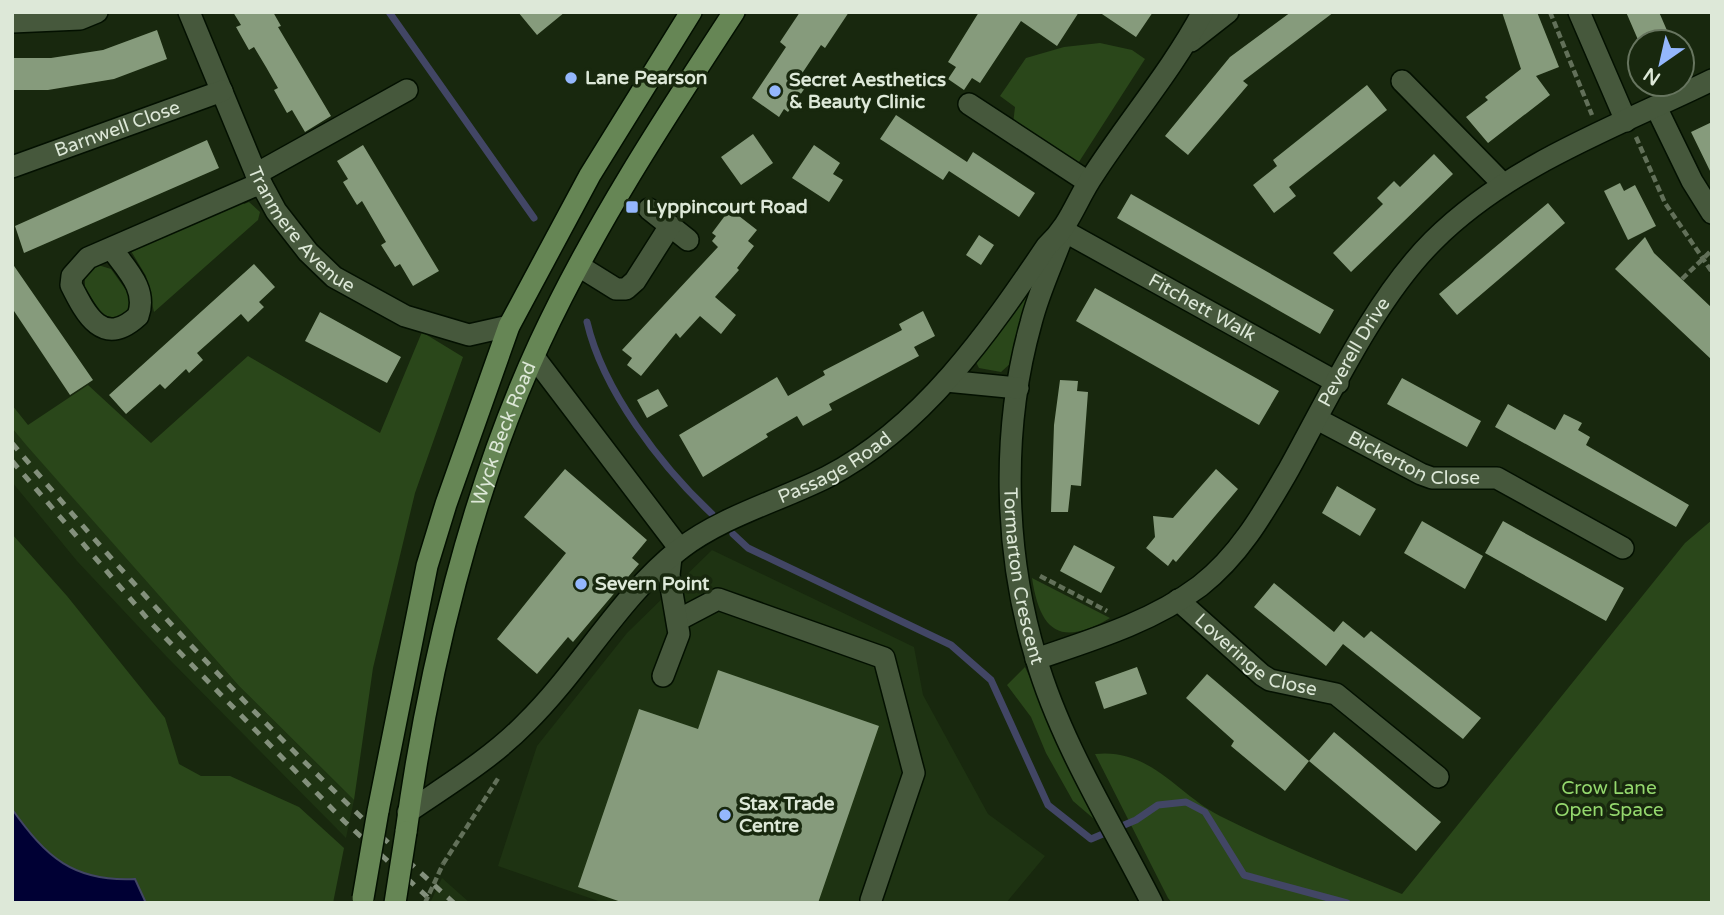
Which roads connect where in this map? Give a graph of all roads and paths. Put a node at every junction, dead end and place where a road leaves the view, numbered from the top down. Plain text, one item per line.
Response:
1 (97, 12) edge
2 (188, 12) edge
3 (691, 12) edge
4 (734, 12) edge
5 (1203, 12) edge
6 (1228, 12) edge
7 (1550, 12) edge
8 (1579, 12) edge
9 (12, 22) edge
10 (1185, 45) junction
11 (1712, 80) edge
12 (1402, 81) dead end
13 (407, 90) dead end
14 (222, 91) junction
15 (970, 104) dead end
16 (1656, 107) junction
17 (1627, 120) junction
18 (1600, 134) junction
19 (12, 167) edge
20 (259, 179) junction
21 (1088, 182) junction
22 (1503, 184) junction
23 (649, 209) dead end
24 (1712, 213) edge
25 (670, 226) junction
26 (1064, 231) junction
27 (688, 240) dead end
28 (110, 248) dead end
29 (1712, 250) edge
30 (1702, 260) junction
31 (579, 266) junction
32 (1712, 272) edge
33 (1682, 279) dead end
34 (509, 326) junction
35 (534, 357) junction
36 (946, 381) junction
37 (1338, 383) junction
38 (1018, 388) junction
39 (1317, 419) junction
40 (1623, 548) dead end
41 (676, 553) junction
42 (1014, 563) junction
43 (635, 595) junction
44 (1178, 600) junction
45 (678, 620) junction
46 (1132, 624) junction
47 (1036, 659) junction
48 (663, 676) dead end
49 (502, 773) dead end
50 (1438, 778) dead end
51 (407, 822) junction
52 (871, 900) dead end
53 (362, 901) edge
54 (395, 903) edge
55 (425, 903) edge
56 (1152, 903) edge

1 - 9 street
2 - 14 street, Tranmere Avenue
3 - 34 main road, Wyck Beck Road
4 - 31 main road, Wyck Beck Road
5 - 10 street, Passage Road
6 - 10 street, Passage Road
7 - 18 path
8 - 17 street
10 - 21 street, Passage Road
11 - 16 street, Peverell Drive
12 - 22 street
13 - 20 street
14 - 19 street, Barnwell Close
14 - 20 street, Tranmere Avenue
15 - 21 street
16 - 17 street, Peverell Drive
16 - 24 street
17 - 18 street, Peverell Drive
17 - 30 path
18 - 22 street, Peverell Drive
20 - 28 street
20 - 34 street, Tranmere Avenue
21 - 26 street, Passage Road
22 - 37 street, Peverell Drive
23 - 25 street
25 - 27 street
25 - 31 street
26 - 36 street, Passage Road
26 - 37 street, Fitchett Walk
26 - 38 street, Tormarton Crescent
29 - 30 path
30 - 32 path
30 - 33 path
31 - 35 main road, Wyck Beck Road
34 - 53 main road, Wyck Beck Road, bridge
35 - 41 street
35 - 51 main road, Wyck Beck Road
36 - 38 street
36 - 41 street, Passage Road
37 - 39 street, Peverell Drive
38 - 42 street, Tormarton Crescent
39 - 40 street, Bickerton Close
39 - 44 street, Peverell Drive
41 - 43 street, Passage Road
41 - 45 street
42 - 46 path
42 - 47 street, Tormarton Crescent
43 - 45 street
43 - 51 street, Passage Road
44 - 46 street, Peverell Drive
44 - 50 street, Loveringe Close
45 - 48 street
45 - 52 street
46 - 47 street, Peverell Drive
47 - 56 street, Tormarton Crescent
49 - 55 path, bridge
51 - 54 main road, Wyck Beck Road, bridge

